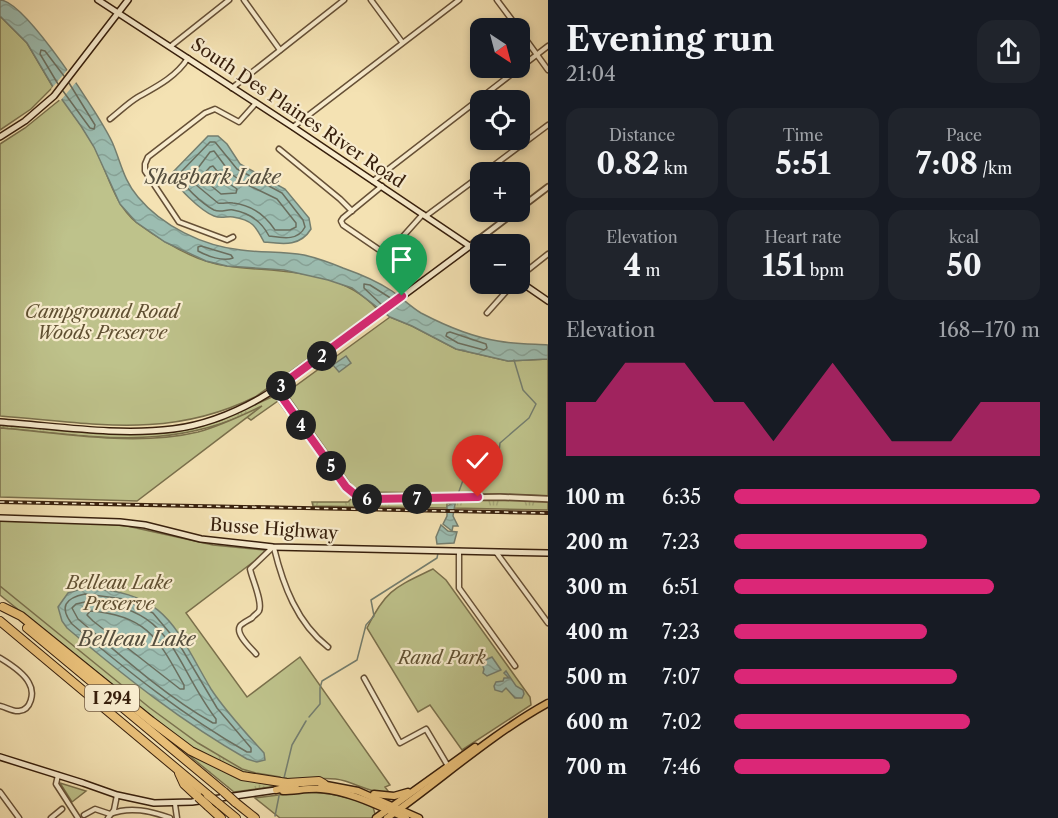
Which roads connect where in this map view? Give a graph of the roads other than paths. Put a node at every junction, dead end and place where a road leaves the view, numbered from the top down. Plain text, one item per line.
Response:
1 (98, 0) edge
2 (128, 0) edge
3 (230, 0) edge
4 (244, 0) edge
5 (344, 0) edge
6 (371, 0) edge
7 (459, 0) edge
8 (497, 0) edge
9 (116, 13) junction
10 (510, 18) edge
11 (402, 42) junction
12 (530, 45) edge
13 (171, 46) junction
14 (548, 46) edge
15 (280, 50) junction
16 (537, 55) junction
17 (188, 58) junction
18 (548, 70) edge
19 (232, 88) junction
20 (256, 103) junction
21 (110, 119) dead end
22 (548, 125) edge
23 (293, 127) junction
24 (0, 137) edge
25 (279, 149) dead end
26 (498, 162) edge
27 (373, 181) junction
28 (470, 183) edge
29 (382, 186) junction
30 (548, 187) edge
31 (530, 200) edge
32 (352, 211) junction
33 (424, 215) junction
34 (501, 222) edge
35 (486, 234) edge
36 (233, 237) dead end
37 (470, 246) joint
38 (548, 254) edge
39 (530, 270) edge
40 (530, 287) edge
41 (504, 294) edge
42 (548, 301) edge
43 (487, 313) dead end
44 (276, 389) junction
45 (0, 422) edge
46 (548, 499) edge
47 (0, 518) edge
48 (273, 547) junction
49 (459, 551) junction
50 (496, 552) junction
51 (548, 553) edge
52 (2, 606) edge
53 (0, 621) edge
54 (548, 624) edge
55 (328, 647) dead end
56 (256, 654) dead end
57 (0, 658) edge
58 (515, 666) dead end
59 (363, 678) dead end
60 (548, 703) edge
61 (0, 706) edge
62 (491, 738) junction
63 (0, 757) edge
64 (448, 766) junction
65 (177, 769) junction
66 (59, 775) junction
67 (427, 781) junction
68 (324, 784) junction
69 (350, 789) junction
70 (276, 790) junction
71 (0, 792) edge
72 (117, 795) junction
73 (415, 798) junction
74 (364, 799) junction
75 (175, 804) junction
76 (62, 809) dead end
77 (393, 810) junction
78 (84, 815) dead end
79 (109, 816) edge
80 (18, 818) edge
81 (51, 818) edge
82 (78, 818) edge
83 (170, 818) edge
84 (177, 818) edge
85 (221, 818) edge
86 (236, 818) edge
87 (255, 818) edge
88 (376, 818) edge
89 (387, 818) edge
90 (406, 818) edge
91 (421, 818) edge

1 - 9 main road, South Des Plaines River Road
2 - 9 main road
3 - 13 street
4 - 15 street
5 - 15 street
6 - 11 street
7 - 11 street
8 - 10 street
9 - 13 main road, South Des Plaines River Road
9 - 24 main road
11 - 23 street
12 - 16 street
13 - 17 main road, South Des Plaines River Road
14 - 16 street
15 - 19 street
16 - 18 street
16 - 27 street
17 - 19 main road, South Des Plaines River Road
17 - 21 street
19 - 20 main road, South Des Plaines River Road
20 - 23 main road, South Des Plaines River Road
20 - 36 street
22 - 26 street
23 - 27 main road, South Des Plaines River Road
25 - 32 street
27 - 29 main road, South Des Plaines River Road
28 - 33 street
29 - 32 street
29 - 33 main road, South Des Plaines River Road
30 - 31 street
32 - 33 street
33 - 37 main road, South Des Plaines River Road
34 - 35 street
37 - 44 main road
38 - 39 street
40 - 42 main road
41 - 43 street
44 - 45 main road
44 - 46 street
47 - 48 main road, Busse Highway
48 - 49 main road, Busse Highway
48 - 55 street
48 - 56 street
49 - 50 main road, Busse Highway
49 - 58 street
50 - 51 main road, Busse Highway
50 - 54 street
52 - 68 highway
52 - 87 highway, I 294, bridge
53 - 65 highway, I 294
57 - 61 street
59 - 64 street
60 - 62 main road
62 - 64 main road
62 - 73 main road
63 - 66 main road
64 - 67 main road
65 - 85 highway, bridge
65 - 86 highway, I 294, bridge
66 - 72 main road
66 - 82 street
67 - 69 main road
67 - 77 main road
68 - 69 main road
68 - 70 main road
69 - 77 main road
70 - 74 main road
70 - 75 main road
71 - 80 street
72 - 75 main road
72 - 79 street
73 - 77 main road
73 - 91 main road
74 - 77 main road
74 - 88 main road
75 - 84 street
76 - 81 street
77 - 88 main road
77 - 89 main road
77 - 90 main road
77 - 91 main road
78 - 79 street
79 - 83 street

